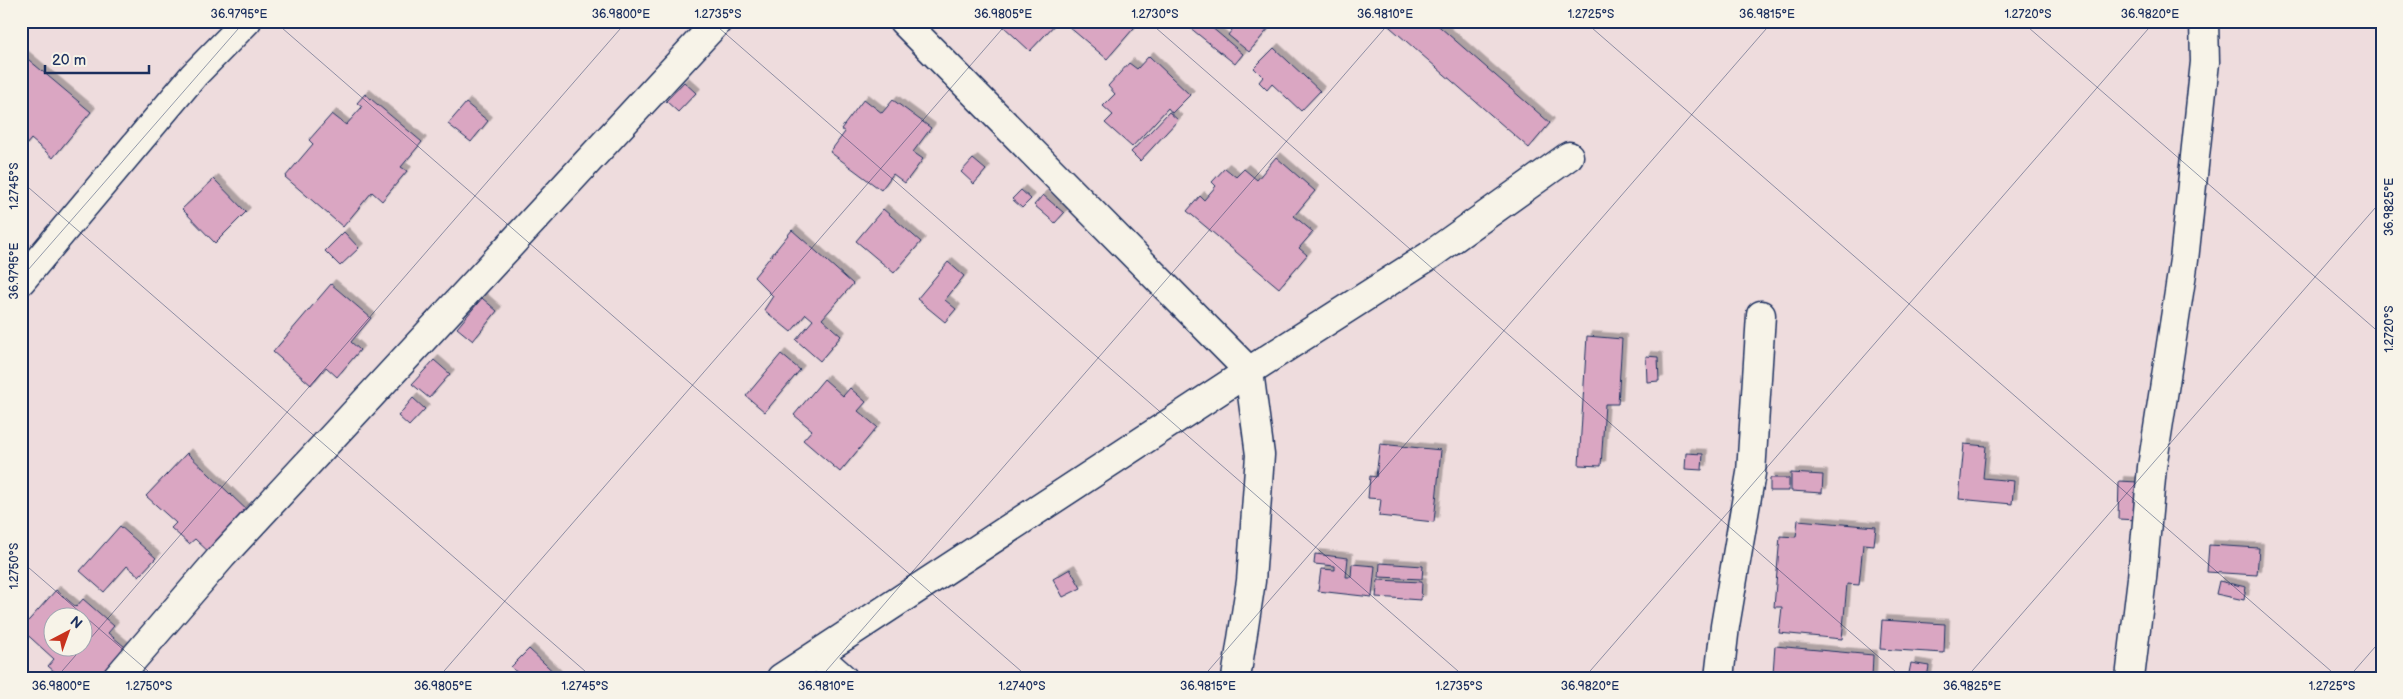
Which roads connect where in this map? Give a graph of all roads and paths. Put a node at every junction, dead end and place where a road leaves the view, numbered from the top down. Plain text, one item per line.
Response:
1 (247, 21) edge
2 (718, 21) edge
3 (902, 21) edge
4 (2204, 21) edge
5 (1569, 156) dead end
6 (21, 281) edge
7 (1761, 315) dead end
8 (1249, 371) junction
9 (817, 655) junction
10 (117, 678) edge
11 (781, 678) edge
12 (843, 678) edge
13 (1236, 678) edge
14 (1719, 678) edge
15 (2130, 678) edge

1 - 6 street
2 - 10 street
3 - 8 street
4 - 15 street
5 - 8 street
7 - 14 street
8 - 9 street
8 - 13 street
9 - 11 street
9 - 12 street

